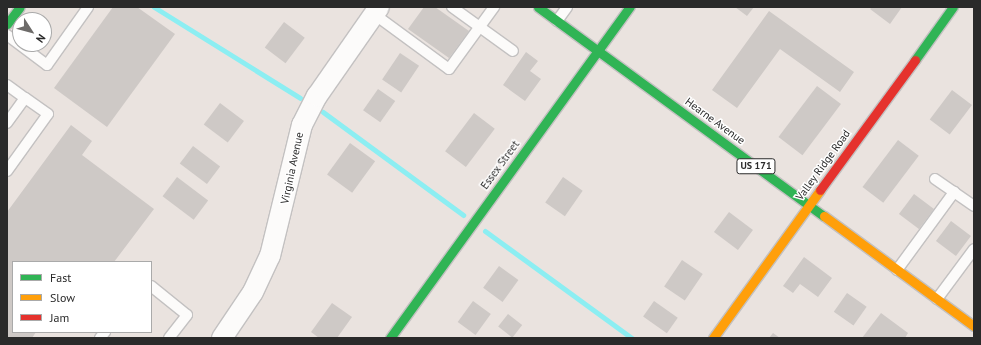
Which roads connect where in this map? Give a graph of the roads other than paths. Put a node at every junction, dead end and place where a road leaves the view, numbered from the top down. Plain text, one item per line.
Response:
1 (20, 7) edge
2 (88, 7) edge
3 (452, 7) edge
4 (494, 7) edge
5 (538, 7) edge
6 (567, 7) edge
7 (630, 7) edge
8 (953, 7) edge
9 (376, 10) edge
10 (557, 21) junction
11 (7, 24) edge
12 (479, 27) junction
13 (7, 35) edge
14 (513, 51) dead end
15 (598, 51) junction
16 (7, 85) edge
17 (25, 98) junction
18 (7, 123) edge
19 (7, 171) edge
20 (935, 179) dead end
21 (954, 192) junction
22 (809, 205) junction
23 (974, 206) edge
24 (974, 249) edge
25 (897, 270) junction
26 (152, 287) edge
27 (937, 299) junction
28 (974, 326) edge
29 (169, 338) edge
30 (222, 338) edge
31 (390, 338) edge
32 (713, 338) edge

1 - 11 street
2 - 13 lane
3 - 12 lane
4 - 12 lane
5 - 10 street, Hearne Avenue / US 171
6 - 10 lane
7 - 15 street, Essex Street
8 - 22 street, Valley Ridge Road
9 - 12 lane
9 - 30 street, Virginia Avenue
10 - 15 street, Hearne Avenue / US 171
12 - 14 lane
15 - 22 street, Hearne Avenue / US 171
15 - 31 street, Essex Street
16 - 17 lane
17 - 18 lane
17 - 19 lane
20 - 21 lane
21 - 23 lane
21 - 25 lane
22 - 25 street, Hearne Avenue / US 171
22 - 32 street, Valley Ridge Road
24 - 27 lane
25 - 27 street, Hearne Avenue / US 171
26 - 29 lane
27 - 28 street, Hearne Avenue / US 171

